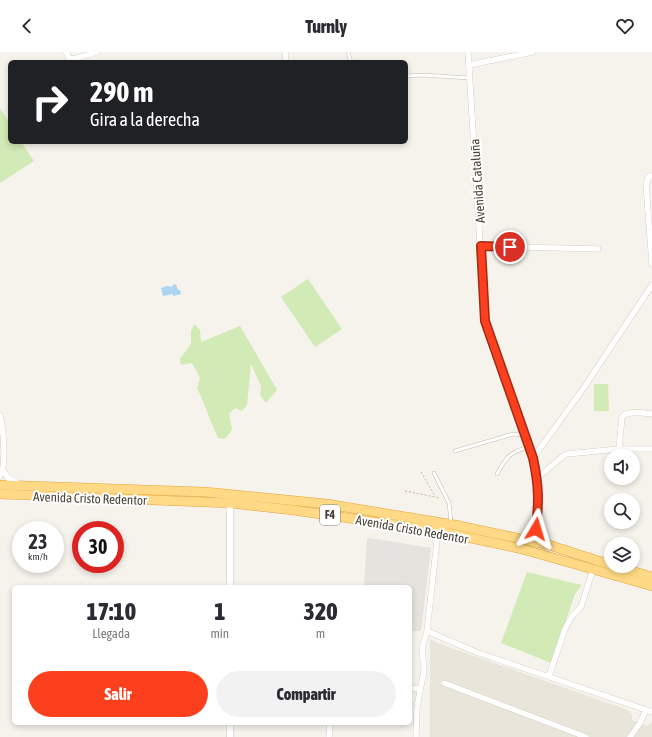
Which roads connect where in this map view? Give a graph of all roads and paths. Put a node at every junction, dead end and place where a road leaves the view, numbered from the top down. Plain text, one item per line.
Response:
1 (66, 52) edge
2 (97, 52) edge
3 (468, 52) edge
4 (533, 52) edge
5 (468, 66) junction
6 (408, 76) edge
7 (469, 78) junction
8 (652, 176) edge
9 (481, 246) junction
10 (598, 249) dead end
11 (652, 264) edge
12 (652, 285) edge
13 (652, 414) edge
14 (0, 415) edge
15 (524, 434) junction
16 (528, 447) junction
17 (619, 448) junction
18 (652, 449) edge
19 (455, 451) dead end
20 (533, 458) junction
21 (421, 472) dead end
22 (2, 473) edge
23 (434, 473) dead end
24 (497, 474) dead end
25 (537, 478) junction
26 (0, 485) edge
27 (23, 486) junction
28 (405, 491) dead end
29 (0, 494) edge
30 (435, 497) junction
31 (448, 499) junction
32 (230, 504) junction
33 (451, 524) junction
34 (438, 531) junction
35 (533, 541) junction
36 (604, 563) edge
37 (593, 569) junction
38 (639, 573) edge
39 (652, 577) edge
40 (230, 585) edge
41 (652, 586) edge
42 (427, 631) junction
43 (549, 676) junction
44 (444, 683) dead end
45 (412, 688) edge
46 (420, 689) junction
47 (646, 710) junction
48 (652, 712) edge
49 (230, 725) edge
50 (330, 725) edge
51 (230, 737) edge
52 (329, 737) edge
53 (416, 737) edge
54 (586, 737) edge
55 (630, 737) edge

1 - 2 street
3 - 5 street, Avenida Cataluña
4 - 5 street
5 - 7 street, Avenida Cataluña
6 - 7 lane
7 - 9 street, Avenida Cataluña
8 - 11 street
9 - 10 street
9 - 15 street, Avenida Cataluña
12 - 20 street
13 - 17 street
14 - 22 street
15 - 16 street, Avenida Cataluña
15 - 19 lane
16 - 20 street, Avenida Cataluña
16 - 24 lane
17 - 18 street
17 - 25 street
20 - 25 street, Avenida Cataluña
21 - 30 path
22 - 27 street
23 - 31 lane
25 - 35 street, Avenida Cataluña
26 - 27 highway, Avenida Cristo Redentor / F4
27 - 33 highway, Avenida Cristo Redentor / F4
28 - 30 path
29 - 32 highway, Avenida Cristo Redentor / F4
30 - 31 path
31 - 33 lane
32 - 34 highway, Avenida Cristo Redentor / F4
32 - 40 street
33 - 35 highway, Avenida Cristo Redentor / F4
34 - 37 highway, Avenida Cristo Redentor / F4
34 - 42 street
35 - 36 highway, Avenida Cristo Redentor / F4
37 - 41 highway, Avenida Cristo Redentor / F4
37 - 43 street
38 - 39 highway
42 - 43 street
42 - 46 street
43 - 47 street
44 - 54 street
45 - 46 street
46 - 53 street
47 - 48 street
47 - 55 street
49 - 51 street
50 - 52 street

